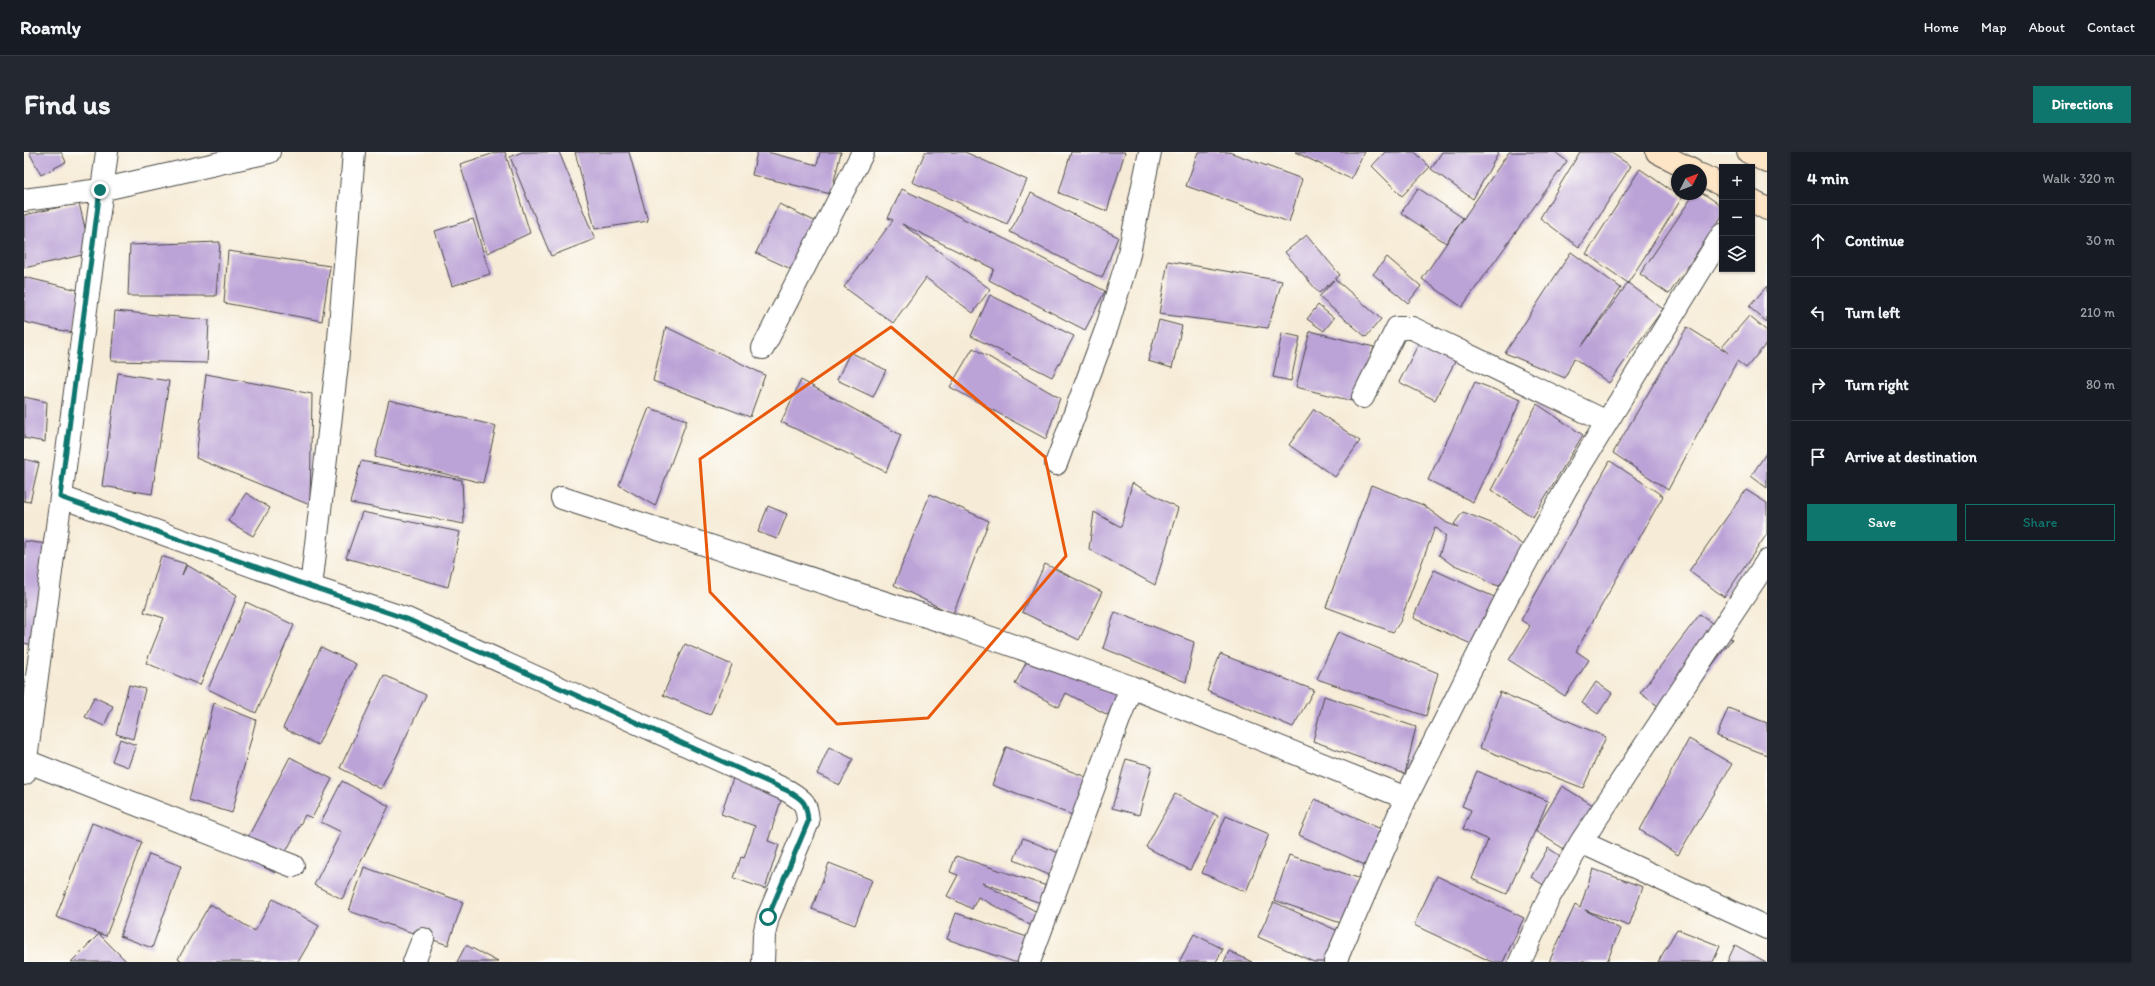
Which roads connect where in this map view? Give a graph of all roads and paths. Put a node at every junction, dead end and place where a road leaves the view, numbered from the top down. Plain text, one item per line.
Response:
1 (106, 152) edge
2 (269, 152) edge
3 (354, 152) edge
4 (863, 152) edge
5 (1150, 152) edge
6 (1657, 152) edge
7 (1748, 152) edge
8 (1767, 162) edge
9 (1680, 164) edge
10 (1707, 178) edge
11 (1719, 184) edge
12 (100, 190) junction
13 (24, 200) edge
14 (1755, 203) edge
15 (1767, 209) edge
16 (1721, 236) edge
17 (764, 348) dead end
18 (1362, 396) dead end
19 (1607, 422) junction
20 (1056, 464) dead end
21 (60, 497) junction
22 (562, 498) dead end
23 (1767, 561) edge
24 (312, 587) junction
25 (1131, 687) junction
26 (25, 767) edge
27 (1406, 798) junction
28 (1581, 842) junction
29 (293, 866) dead end
30 (1767, 928) edge
31 (423, 939) dead end
32 (414, 962) edge
33 (763, 962) edge
34 (1029, 962) edge
35 (1335, 962) edge
36 (1520, 962) edge

1 - 12 street
2 - 12 street
3 - 24 street
4 - 17 street
5 - 20 street
6 - 9 main road
7 - 8 main road
10 - 11 main road
12 - 13 street
12 - 21 street
14 - 15 main road
16 - 19 street
18 - 19 street
19 - 27 street
21 - 24 street
21 - 26 street
22 - 25 street
23 - 28 street
24 - 33 street
25 - 27 street
25 - 34 street
26 - 29 street
27 - 35 street
28 - 30 street
28 - 36 street
31 - 32 street

